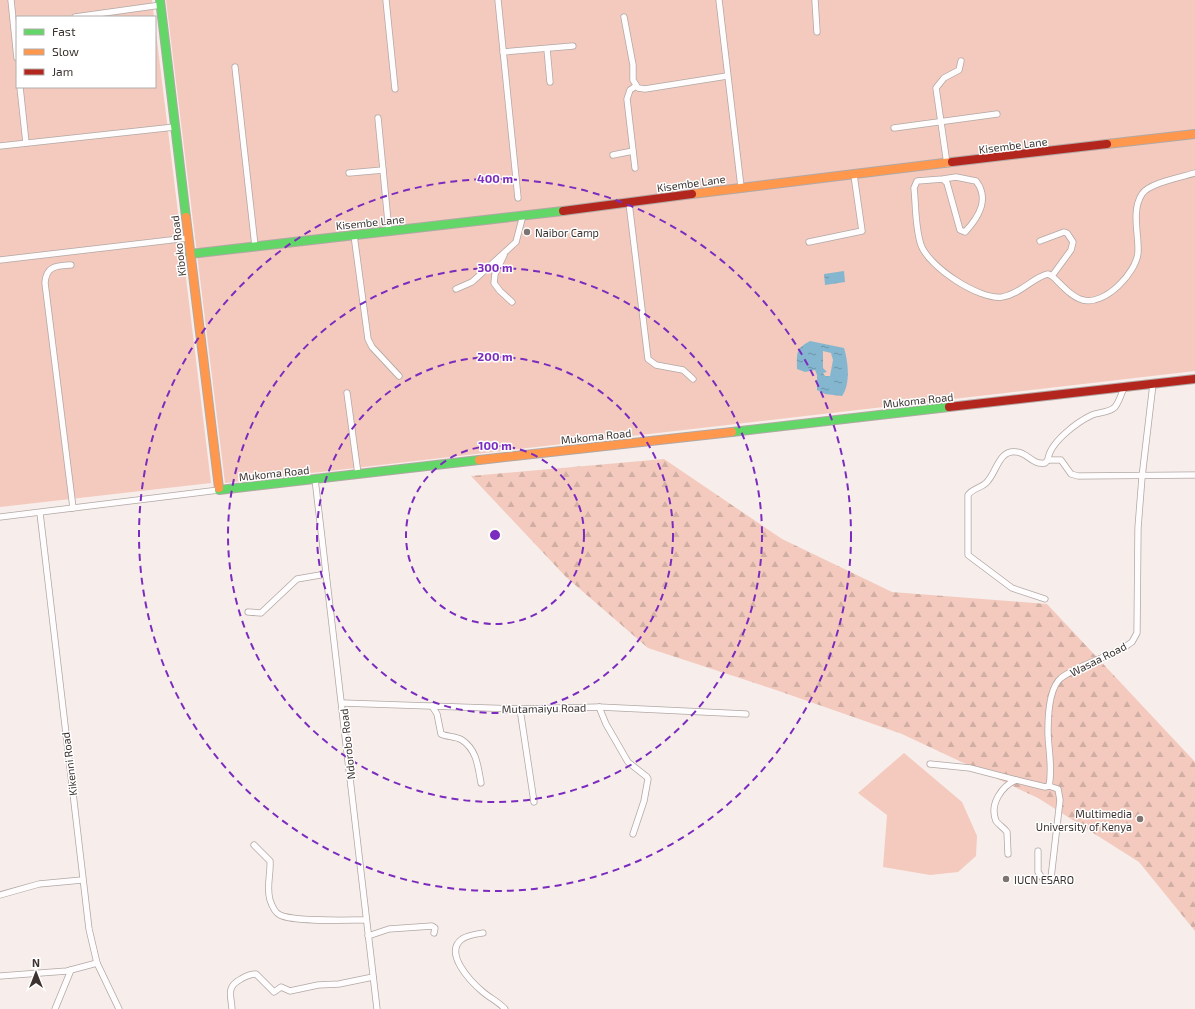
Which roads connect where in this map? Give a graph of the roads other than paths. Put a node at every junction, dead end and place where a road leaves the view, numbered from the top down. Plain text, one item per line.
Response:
1 (11, 0) edge
2 (386, 0) edge
3 (498, 0) edge
4 (718, 0) edge
5 (815, 0) edge
6 (160, 3) edge
7 (81, 16) edge
8 (624, 17) dead end
9 (817, 32) dead end
10 (573, 46) dead end
11 (16, 48) edge
12 (547, 49) junction
13 (503, 52) junction
14 (961, 61) dead end
15 (235, 68) dead end
16 (727, 76) junction
17 (550, 82) dead end
18 (636, 86) junction
19 (20, 88) edge
20 (395, 89) dead end
21 (997, 114) dead end
22 (378, 118) dead end
23 (941, 121) junction
24 (175, 127) junction
25 (894, 128) dead end
26 (1195, 134) edge
27 (26, 143) junction
28 (0, 146) edge
29 (633, 151) junction
30 (613, 155) dead end
31 (948, 164) junction
32 (635, 168) dead end
33 (383, 170) junction
34 (349, 173) dead end
35 (1195, 173) edge
36 (854, 175) junction
37 (943, 179) junction
38 (741, 187) junction
39 (518, 198) dead end
40 (629, 203) junction
41 (523, 215) junction
42 (389, 232) junction
43 (354, 234) junction
44 (188, 238) junction
45 (1040, 241) dead end
46 (809, 242) dead end
47 (255, 246) junction
48 (504, 253) junction
49 (190, 254) junction
50 (0, 260) edge
51 (71, 265) dead end
52 (1052, 276) junction
53 (456, 289) dead end
54 (512, 302) dead end
55 (399, 376) dead end
56 (693, 379) dead end
57 (1195, 379) edge
58 (1153, 384) junction
59 (1124, 387) junction
60 (347, 393) dead end
61 (1048, 460) junction
62 (358, 474) junction
63 (1195, 475) edge
64 (1142, 477) junction
65 (315, 479) junction
66 (219, 490) junction
67 (73, 508) junction
68 (40, 513) junction
69 (0, 517) edge
70 (326, 574) junction
71 (1045, 599) dead end
72 (248, 612) dead end
73 (342, 703) junction
74 (432, 706) junction
75 (599, 707) junction
76 (520, 709) junction
77 (746, 714) dead end
78 (930, 764) dead end
79 (1016, 780) junction
80 (481, 783) dead end
81 (1049, 786) junction
82 (534, 802) dead end
83 (632, 834) dead end
84 (254, 845) dead end
85 (1038, 851) dead end
86 (1008, 854) dead end
87 (82, 880) junction
88 (0, 895) edge
89 (366, 920) junction
90 (434, 933) dead end
91 (483, 933) dead end
92 (368, 936) junction
93 (97, 963) junction
94 (71, 970) junction
95 (0, 976) edge
96 (373, 977) junction
97 (55, 1009) edge
98 (119, 1009) edge
99 (232, 1009) edge
100 (377, 1009) edge
101 (505, 1009) edge

1 - 11 street
2 - 20 street
3 - 13 street
4 - 16 street
5 - 9 street
6 - 7 street
6 - 24 street, Kiboko Road
8 - 18 street
10 - 12 street
12 - 13 street
12 - 17 street
13 - 39 street
14 - 23 street
15 - 47 street
16 - 18 street
16 - 38 street
18 - 29 street
19 - 27 street
21 - 23 street
22 - 33 street
23 - 25 street
23 - 31 street
24 - 27 street
24 - 44 street, Kiboko Road
26 - 31 street, Kisembe Lane
27 - 28 street
29 - 30 street
29 - 32 street
31 - 36 street, Kisembe Lane
33 - 34 street
33 - 42 street
35 - 52 street
36 - 38 street, Kisembe Lane
36 - 46 street
37 - 37 street
37 - 52 street
38 - 40 street, Kisembe Lane
40 - 41 street, Kisembe Lane
40 - 56 street
41 - 42 street, Kisembe Lane
41 - 48 street
42 - 43 street, Kisembe Lane
43 - 47 street, Kisembe Lane
43 - 55 street
44 - 49 street, Kiboko Road
44 - 50 street
45 - 52 street
47 - 49 street, Kisembe Lane
48 - 53 street
48 - 54 street
49 - 66 street, Kiboko Road
51 - 67 street
57 - 58 street, Mukoma Road
58 - 59 street, Mukoma Road
58 - 64 street, Wasaa Road
59 - 61 street
59 - 62 street, Mukoma Road
60 - 62 street
61 - 64 street
61 - 71 street
62 - 65 street, Mukoma Road
63 - 64 street
64 - 81 street, Wasaa Road
65 - 66 street, Mukoma Road
65 - 70 street, Ndorobo Road
66 - 67 street, Mukoma Road
67 - 68 street, Mukoma Road
68 - 69 street, Mukoma Road
68 - 87 street, Kikenni Road
70 - 72 street
70 - 73 street, Ndorobo Road
73 - 74 street, Mutamaiyu Road
73 - 89 street, Ndorobo Road
74 - 76 street, Mutamaiyu Road
74 - 80 street
75 - 76 street, Mutamaiyu Road
75 - 77 street, Mutamaiyu Road
75 - 83 street
76 - 82 street
78 - 79 street
79 - 81 street
79 - 86 street
81 - 85 street
84 - 89 street
87 - 88 street
87 - 93 street, Kikenni Road
89 - 92 street, Ndorobo Road
90 - 92 street
91 - 101 street
92 - 96 street, Ndorobo Road
93 - 94 street
93 - 98 street, Kikenni Road
94 - 95 street
94 - 97 street
96 - 99 street
96 - 100 street, Ndorobo Road

